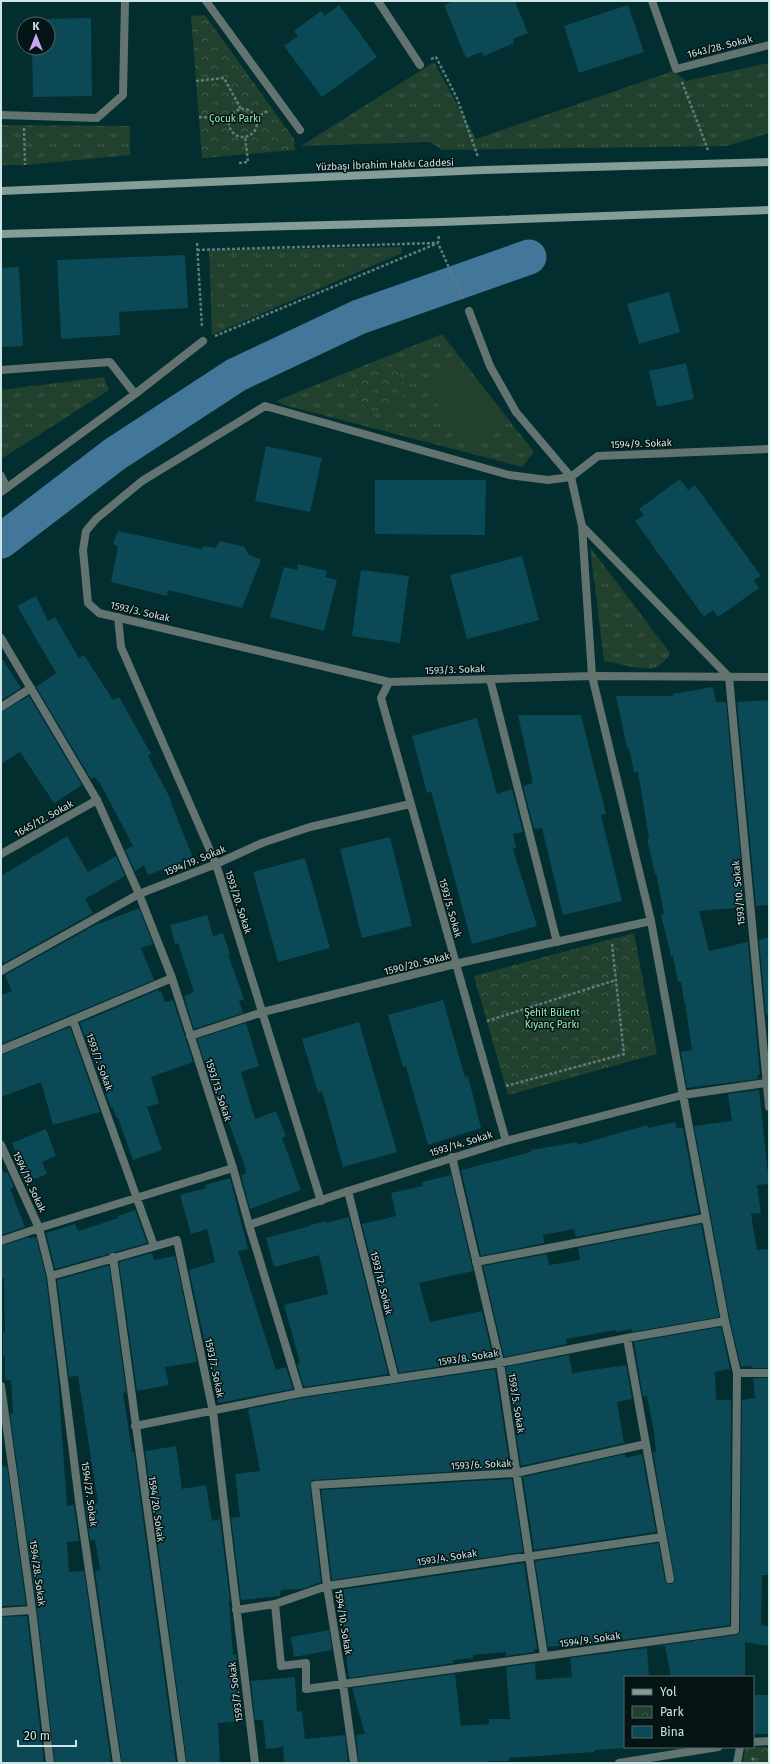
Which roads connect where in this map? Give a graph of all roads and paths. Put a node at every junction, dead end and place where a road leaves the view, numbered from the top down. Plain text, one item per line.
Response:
1 (124, 1) edge
2 (206, 1) edge
3 (378, 1) edge
4 (652, 1) edge
5 (769, 45) edge
6 (420, 65) joint
7 (676, 69) junction
8 (196, 81) dead end
9 (241, 109) junction
10 (1, 116) edge
11 (24, 116) junction
12 (199, 117) dead end
13 (230, 119) junction
14 (300, 130) dead end
15 (245, 136) junction
16 (769, 162) edge
17 (239, 163) dead end
18 (713, 164) junction
19 (25, 165) dead end
20 (483, 170) junction
21 (1, 191) edge
22 (769, 210) edge
23 (196, 228) junction
24 (1, 234) edge
25 (438, 243) junction
26 (197, 250) junction
27 (468, 311) joint
28 (202, 319) dead end
29 (203, 341) joint
30 (1, 370) edge
31 (135, 394) junction
32 (769, 449) edge
33 (1, 476) edge
34 (571, 477) junction
35 (4, 490) edge
36 (582, 526) junction
37 (118, 617) junction
38 (1, 638) edge
39 (592, 676) junction
40 (769, 677) edge
41 (729, 678) junction
42 (490, 679) junction
43 (389, 682) junction
44 (31, 688) junction
45 (1, 707) edge
46 (98, 800) junction
47 (410, 804) junction
48 (1, 854) edge
49 (216, 864) junction
50 (139, 894) junction
51 (652, 921) junction
52 (610, 930) junction
53 (557, 942) junction
54 (455, 964) junction
55 (1, 971) edge
56 (172, 978) junction
57 (616, 980) junction
58 (263, 1012) junction
59 (73, 1020) junction
60 (487, 1021) dead end
61 (190, 1036) junction
62 (1, 1050) edge
63 (766, 1083) junction
64 (506, 1086) dead end
65 (683, 1096) junction
66 (769, 1107) edge
67 (506, 1141) junction
68 (1, 1145) edge
69 (452, 1157) junction
70 (233, 1168) junction
71 (348, 1191) junction
72 (138, 1198) junction
73 (320, 1201) junction
74 (705, 1218) junction
75 (249, 1225) junction
76 (39, 1228) junction
77 (1, 1242) edge
78 (154, 1246) junction
79 (113, 1257) junction
80 (476, 1262) junction
81 (51, 1276) junction
82 (725, 1321) junction
83 (627, 1338) junction
84 (500, 1363) junction
85 (737, 1373) junction
86 (769, 1373) edge
87 (395, 1379) junction
88 (1, 1386) edge
89 (300, 1393) junction
90 (213, 1412) junction
91 (135, 1426) junction
92 (646, 1444) junction
93 (516, 1473) junction
94 (315, 1484) joint
95 (662, 1537) junction
96 (529, 1556) junction
97 (670, 1579) dead end
98 (327, 1586) junction
99 (275, 1604) junction
100 (32, 1610) junction
101 (236, 1610) junction
102 (1, 1612) edge
103 (544, 1656) junction
104 (343, 1684) junction
105 (769, 1741) edge
106 (754, 1742) edge
107 (712, 1748) edge
108 (740, 1748) edge
109 (50, 1763) edge
110 (117, 1763) edge
111 (182, 1763) edge
112 (255, 1763) edge
113 (354, 1763) edge
114 (619, 1763) edge
115 (737, 1763) edge

1 - 11 street
2 - 14 street
3 - 6 street
4 - 7 street, 1643/28. Sokak
5 - 7 street, 1643/28. Sokak
6 - 20 path
7 - 18 path
8 - 9 path
9 - 13 path
9 - 15 path
10 - 11 street
11 - 19 path
12 - 13 path
13 - 15 path
15 - 17 path
16 - 18 main road, Yüzbaşı İbrahim Hakkı Caddesi
18 - 20 main road, Yüzbaşı İbrahim Hakkı Caddesi
20 - 21 main road, Yüzbaşı İbrahim Hakkı Caddesi
22 - 23 main road
23 - 24 main road
23 - 26 path
25 - 26 path
25 - 27 path
25 - 29 path
26 - 28 path
27 - 34 street
29 - 31 street
30 - 31 street
31 - 35 street
32 - 34 street, 1594/9. Sokak
33 - 35 street
34 - 36 street
34 - 37 street, 1593/3. Sokak
36 - 39 street
36 - 41 street
37 - 43 street, 1593/3. Sokak
37 - 49 street, 1593/20. Sokak
38 - 44 street, 1593/13. Sokak
39 - 41 street, 1593/3. Sokak
39 - 42 street, 1593/3. Sokak
39 - 51 street
40 - 41 street, 1593/3. Sokak
41 - 63 street, 1593/10. Sokak
42 - 43 street, 1593/3. Sokak
42 - 53 street
43 - 47 street, 1593/5. Sokak
44 - 45 street
44 - 46 street, 1593/13. Sokak
46 - 48 street, 1645/12. Sokak
46 - 50 street, 1593/13. Sokak
47 - 49 street, 1594/19. Sokak
47 - 54 street, 1593/5. Sokak
49 - 50 street, 1594/19. Sokak
49 - 58 street, 1593/20. Sokak
50 - 55 street, 1594/19. Sokak
50 - 56 street, 1593/13. Sokak
51 - 52 street, 1590/20. Sokak
51 - 65 street
52 - 53 street, 1590/20. Sokak
52 - 57 path
53 - 54 street, 1590/20. Sokak
54 - 58 street, 1590/20. Sokak
54 - 67 street, 1593/5. Sokak
56 - 59 street
56 - 61 street, 1593/13. Sokak
57 - 60 path
57 - 64 path
58 - 61 street, 1590/20. Sokak
58 - 73 street, 1593/20. Sokak
59 - 62 street
59 - 72 street, 1593/7. Sokak
61 - 70 street, 1593/13. Sokak
63 - 65 street, 1593/14. Sokak
63 - 66 street, 1593/10. Sokak
65 - 67 street, 1593/14. Sokak
65 - 74 street
67 - 69 street, 1593/14. Sokak
68 - 76 street, 1594/19. Sokak
69 - 71 street, 1593/14. Sokak
69 - 80 street, 1593/5. Sokak
70 - 72 street
70 - 75 street, 1593/13. Sokak
71 - 73 street, 1593/14. Sokak
71 - 87 street, 1593/12. Sokak
72 - 76 street
72 - 78 street, 1593/7. Sokak
73 - 75 street, 1593/14. Sokak
74 - 80 street
74 - 82 street
75 - 89 street, 1593/13. Sokak
76 - 77 street
76 - 81 street, 1594/27. Sokak
78 - 79 street
78 - 90 street, 1593/7. Sokak
79 - 81 street
79 - 91 street, 1594/20. Sokak
80 - 84 street, 1593/5. Sokak
81 - 110 street, 1594/27. Sokak
82 - 83 street, 1593/8. Sokak
82 - 85 street
83 - 84 street, 1593/8. Sokak
83 - 92 street
84 - 87 street, 1593/8. Sokak
84 - 93 street, 1593/5. Sokak
85 - 86 street
85 - 103 street, 1594/9. Sokak
87 - 89 street, 1593/8. Sokak
88 - 100 street, 1594/28. Sokak
89 - 90 street, 1593/8. Sokak
90 - 91 street, 1593/8. Sokak
90 - 101 street, 1593/7. Sokak
91 - 111 street, 1594/20. Sokak
92 - 93 street, 1593/6. Sokak
92 - 95 street
93 - 94 street, 1593/6. Sokak
93 - 96 street, 1593/5. Sokak
94 - 98 street, 1594/10. Sokak
95 - 96 street, 1593/4. Sokak
95 - 97 street
96 - 98 street, 1593/4. Sokak
96 - 103 street, 1593/5. Sokak
98 - 99 street, 1593/4. Sokak
98 - 104 street, 1594/10. Sokak
99 - 101 street, 1593/4. Sokak
99 - 104 street, 1594/9. Sokak
100 - 102 street
100 - 109 street, 1594/28. Sokak
101 - 112 street, 1593/7. Sokak
103 - 104 street, 1594/9. Sokak
104 - 113 street, 1594/10. Sokak
105 - 106 street
107 - 114 street
108 - 115 street

